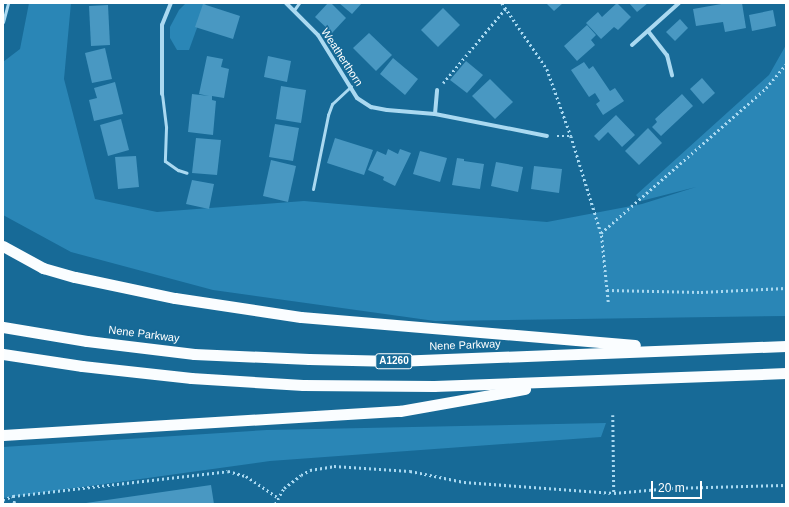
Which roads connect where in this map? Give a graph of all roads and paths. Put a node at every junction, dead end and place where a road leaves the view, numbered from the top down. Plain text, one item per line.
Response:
1 (8, 3) edge
2 (171, 3) edge
3 (286, 3) edge
4 (300, 3) edge
5 (502, 3) edge
6 (680, 3) edge
7 (506, 8) junction
8 (294, 10) junction
9 (3, 22) edge
10 (648, 32) junction
11 (632, 45) dead end
12 (786, 64) edge
13 (672, 75) dead end
14 (351, 86) junction
15 (437, 90) joint
16 (162, 94) joint
17 (435, 114) junction
18 (547, 136) joint
19 (571, 136) junction
20 (187, 172) dead end
21 (313, 189) dead end
22 (601, 233) junction
23 (3, 246) edge
24 (786, 288) edge
25 (607, 290) junction
26 (608, 302) dead end
27 (3, 327) edge
28 (786, 346) edge
29 (680, 349) junction
30 (3, 354) edge
31 (786, 373) edge
32 (565, 382) junction
33 (613, 415) dead end
34 (3, 435) edge
35 (786, 485) edge
36 (614, 493) junction
37 (13, 496) junction
38 (279, 498) junction
39 (3, 500) edge
40 (15, 504) edge
41 (275, 504) edge

1 - 9 lane
2 - 16 street
3 - 8 street, Weatherthorn
4 - 8 lane
5 - 7 path
6 - 10 street
7 - 15 path
7 - 19 path
8 - 14 street, Weatherthorn
10 - 11 street
10 - 13 street
12 - 22 path
14 - 17 street, Weatherthorn
14 - 21 lane
15 - 17 street
16 - 20 lane
17 - 18 street, Weatherthorn
18 - 19 path
19 - 22 path
22 - 25 path
23 - 29 highway
24 - 25 path
25 - 26 path
27 - 29 highway, Nene Parkway / A1260
28 - 29 highway, Nene Parkway / A1260
30 - 32 highway
31 - 32 highway
32 - 34 highway
33 - 36 path
35 - 36 path
36 - 38 path
37 - 38 path
37 - 39 path
37 - 40 path
38 - 41 path

